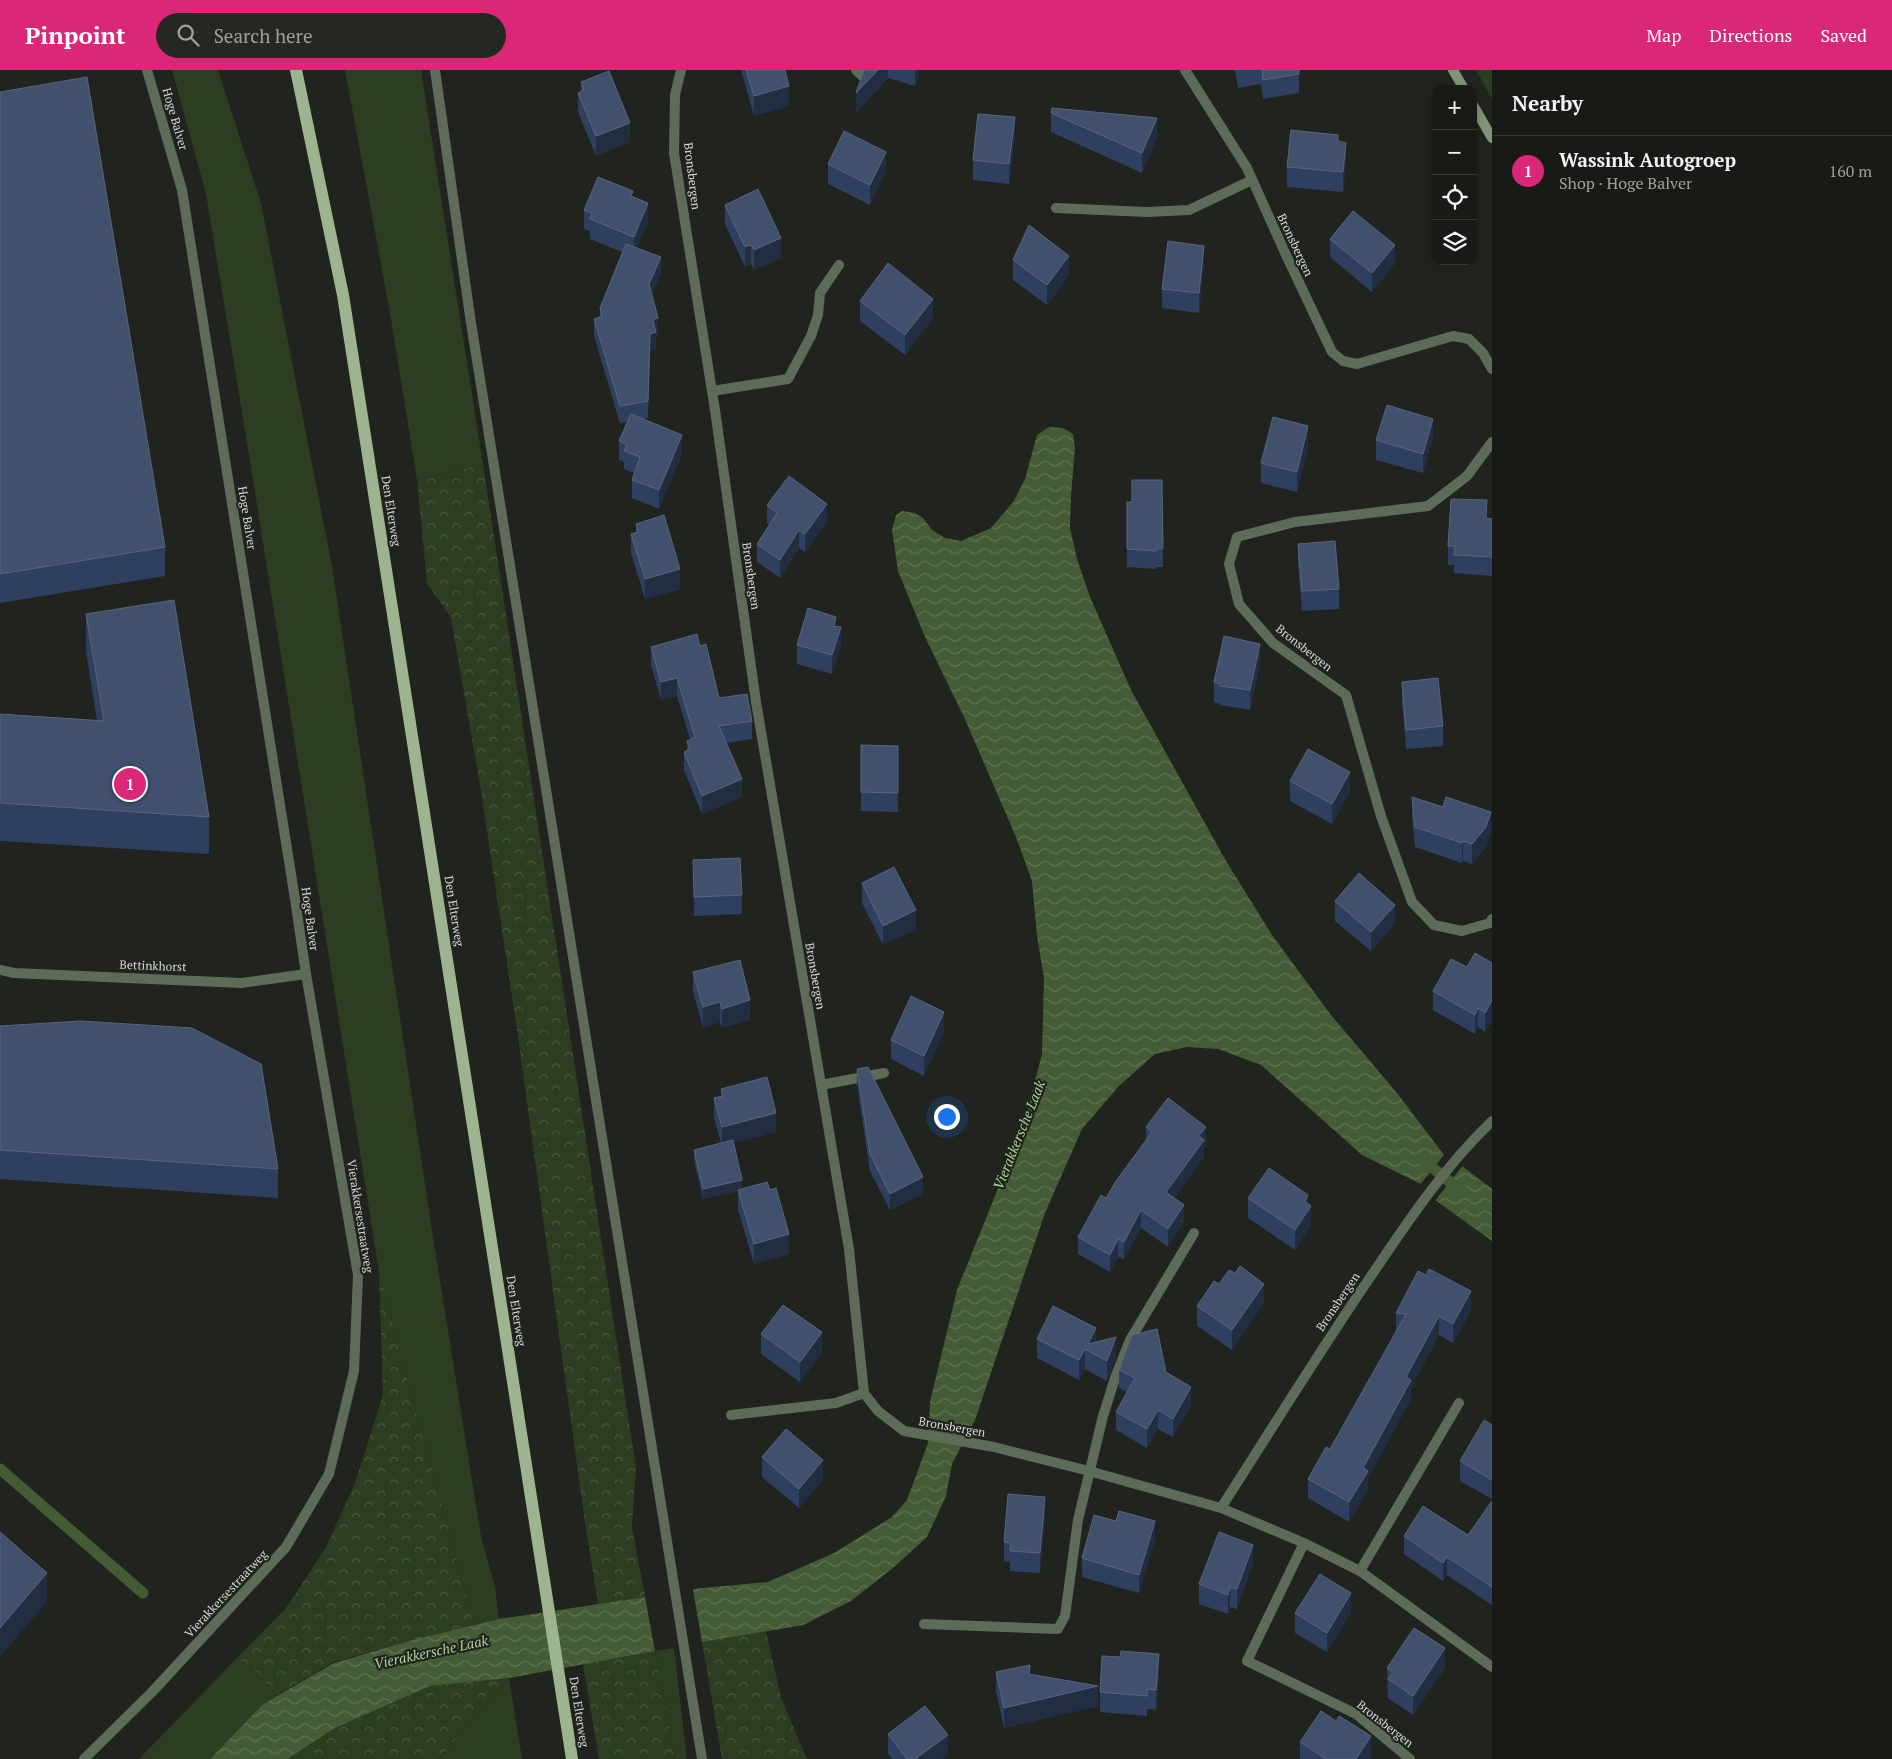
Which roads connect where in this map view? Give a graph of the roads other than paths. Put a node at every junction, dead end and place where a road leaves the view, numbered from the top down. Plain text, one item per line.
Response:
1 (147, 70) edge
2 (296, 70) edge
3 (435, 70) edge
4 (680, 70) edge
5 (856, 70) edge
6 (1185, 70) edge
7 (1453, 70) edge
8 (868, 81) edge
9 (1462, 85) edge
10 (1477, 113) edge
11 (1492, 138) edge
12 (1252, 180) junction
13 (1056, 208) dead end
14 (839, 265) dead end
15 (1492, 369) edge
16 (712, 391) junction
17 (1492, 442) edge
18 (1492, 919) edge
19 (0, 970) edge
20 (306, 974) junction
21 (884, 1073) dead end
22 (821, 1085) junction
23 (1492, 1121) edge
24 (1194, 1233) dead end
25 (864, 1393) junction
26 (1459, 1403) dead end
27 (731, 1416) dead end
28 (1089, 1471) junction
29 (1221, 1508) junction
30 (1304, 1543) junction
31 (1360, 1571) junction
32 (924, 1624) dead end
33 (1492, 1667) edge
34 (84, 1759) edge
35 (572, 1759) edge
36 (702, 1759) edge
37 (1410, 1759) edge

1 - 20 street, Hoge Balver
2 - 35 main road, Den Elterweg
3 - 36 street
4 - 16 street, Bronsbergen
5 - 8 street
6 - 12 street, Bronsbergen
7 - 9 street
10 - 11 street
12 - 13 street
12 - 15 street, Bronsbergen
14 - 16 street
16 - 22 street, Bronsbergen
17 - 18 street, Bronsbergen
19 - 20 street, Bettinkhorst
20 - 34 street, Vierakkersestraatweg
21 - 22 street
22 - 25 street, Bronsbergen
23 - 29 street, Bronsbergen
24 - 28 street
25 - 27 street
25 - 28 street, Bronsbergen
26 - 31 street
28 - 29 street, Bronsbergen
28 - 32 street
29 - 30 street, Bronsbergen
30 - 31 street, Bronsbergen
30 - 37 street, Bronsbergen
31 - 33 street, Bronsbergen

